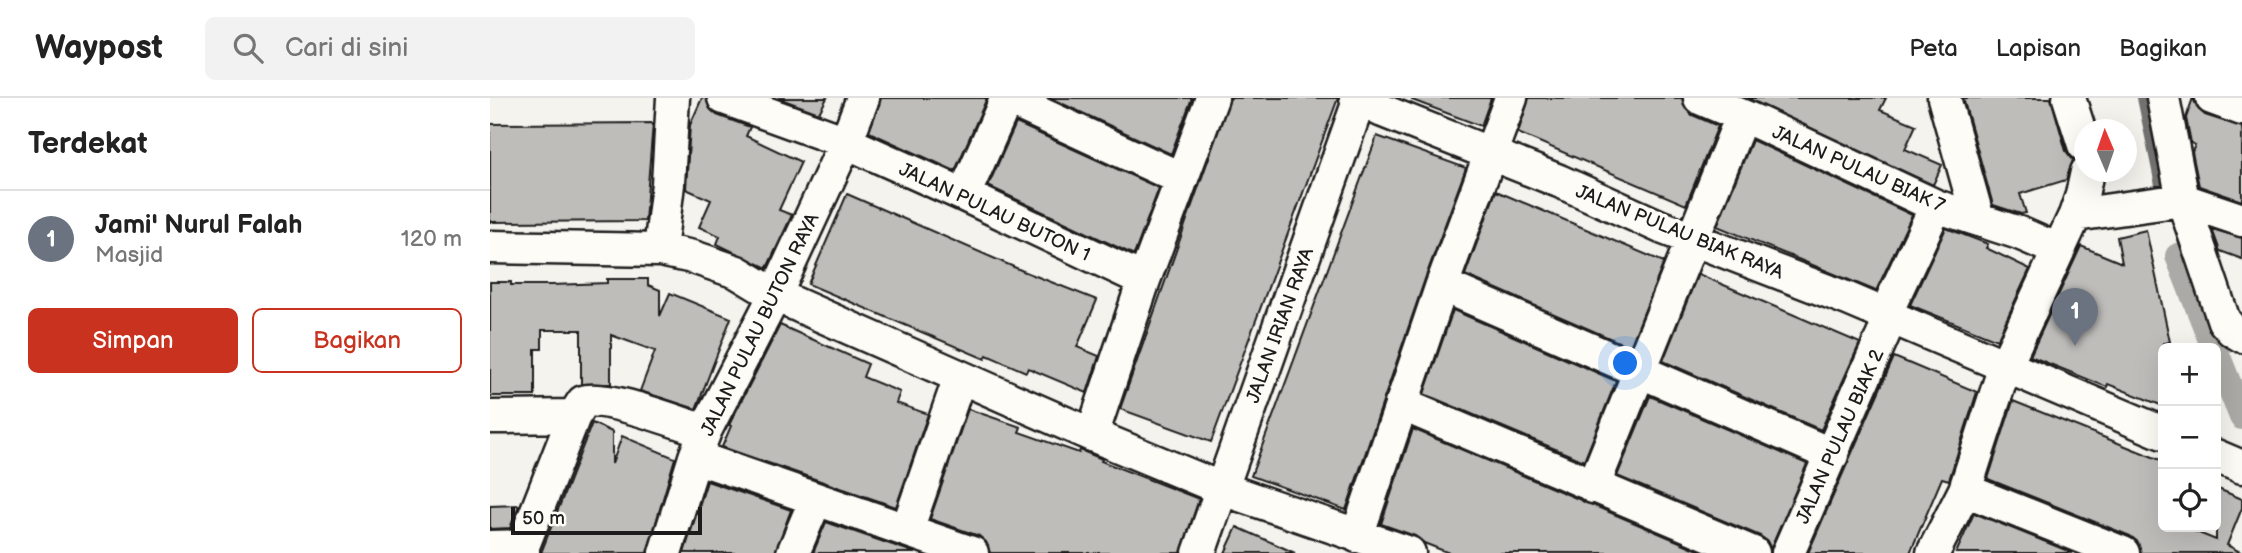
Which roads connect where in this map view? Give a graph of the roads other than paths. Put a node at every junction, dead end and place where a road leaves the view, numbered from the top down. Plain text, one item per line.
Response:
1 (673, 98) edge
2 (724, 98) edge
3 (863, 98) edge
4 (1007, 98) edge
5 (1212, 98) edge
6 (1511, 98) edge
7 (1700, 98) edge
8 (1944, 98) edge
9 (2070, 98) edge
10 (2163, 98) edge
11 (2212, 98) edge
12 (1359, 99) edge
13 (2242, 109) edge
14 (1756, 112) edge
15 (2076, 119) edge
16 (846, 142) junction
17 (1489, 153) junction
18 (1182, 179) junction
19 (2085, 182) edge
20 (964, 195) junction
21 (2167, 203) junction
22 (1936, 206) junction
23 (2075, 215) junction
24 (1978, 219) junction
25 (2242, 220) edge
26 (1692, 238) junction
27 (490, 247) edge
28 (660, 250) junction
29 (2058, 250) junction
30 (1144, 281) junction
31 (1442, 285) junction
32 (775, 295) junction
33 (1888, 317) junction
34 (2242, 335) edge
35 (2004, 366) junction
36 (1641, 372) junction
37 (960, 377) junction
38 (1401, 404) junction
39 (574, 416) junction
40 (490, 417) edge
41 (2158, 431) edge
42 (1092, 435) junction
43 (700, 444) junction
44 (1832, 455) junction
45 (2221, 458) edge
46 (2242, 467) edge
47 (1593, 486) junction
48 (1220, 488) junction
49 (1965, 490) junction
50 (816, 499) junction
51 (906, 530) junction
52 (1357, 536) junction
53 (2081, 545) edge
54 (490, 547) edge
55 (523, 549) edge
56 (665, 553) edge
57 (793, 553) edge
58 (972, 553) edge
59 (1199, 553) edge
60 (1409, 553) edge
61 (1753, 553) edge
62 (1788, 553) edge
63 (1933, 553) edge
64 (2123, 553) edge

1 - 28 street
2 - 16 street, JALAN PULAU BUTON 1
3 - 16 street, JALAN PULAU BUTON RAYA
4 - 18 street
4 - 20 street
5 - 18 street
6 - 17 street
7 - 14 street, JALAN PULAU BIAK 7
8 - 24 street
9 - 15 street
10 - 21 street
11 - 13 street
12 - 17 street, JALAN PULAU BIAK RAYA
12 - 48 street, JALAN IRIAN RAYA
14 - 22 street, JALAN PULAU BIAK 7
14 - 26 street
16 - 20 street, JALAN PULAU BUTON 1
16 - 32 street, JALAN PULAU BUTON RAYA
17 - 26 street, JALAN PULAU BIAK RAYA
17 - 31 street
18 - 30 street
19 - 23 street
20 - 30 street, JALAN PULAU BUTON 1
21 - 23 street
21 - 25 street
21 - 34 street
22 - 24 street, JALAN PULAU BIAK 7
22 - 33 street, JALAN PULAU BIAK 2
23 - 29 street
24 - 29 street, JALAN PULAU BIAK 7
26 - 33 street, JALAN PULAU BIAK RAYA
26 - 36 street
27 - 28 street
28 - 32 street
29 - 35 street
30 - 42 street
31 - 36 street
31 - 38 street
32 - 37 street
32 - 43 street, JALAN PULAU BUTON RAYA
33 - 35 street, JALAN PULAU BIAK RAYA
33 - 44 street, JALAN PULAU BIAK 2
35 - 41 street, JALAN PULAU BIAK RAYA
35 - 49 street
36 - 44 street
36 - 47 street
37 - 42 street
37 - 51 street
38 - 47 street
38 - 52 street
39 - 40 street
39 - 43 street
39 - 55 street
42 - 48 street
43 - 50 street
43 - 56 street, JALAN PULAU BUTON RAYA
44 - 62 street, JALAN PULAU BIAK 2
45 - 46 street
47 - 61 street
48 - 52 street
48 - 59 street, JALAN IRIAN RAYA
49 - 53 street
49 - 63 street
50 - 51 street
50 - 57 street
51 - 58 street
52 - 60 street
53 - 64 street
54 - 55 street

